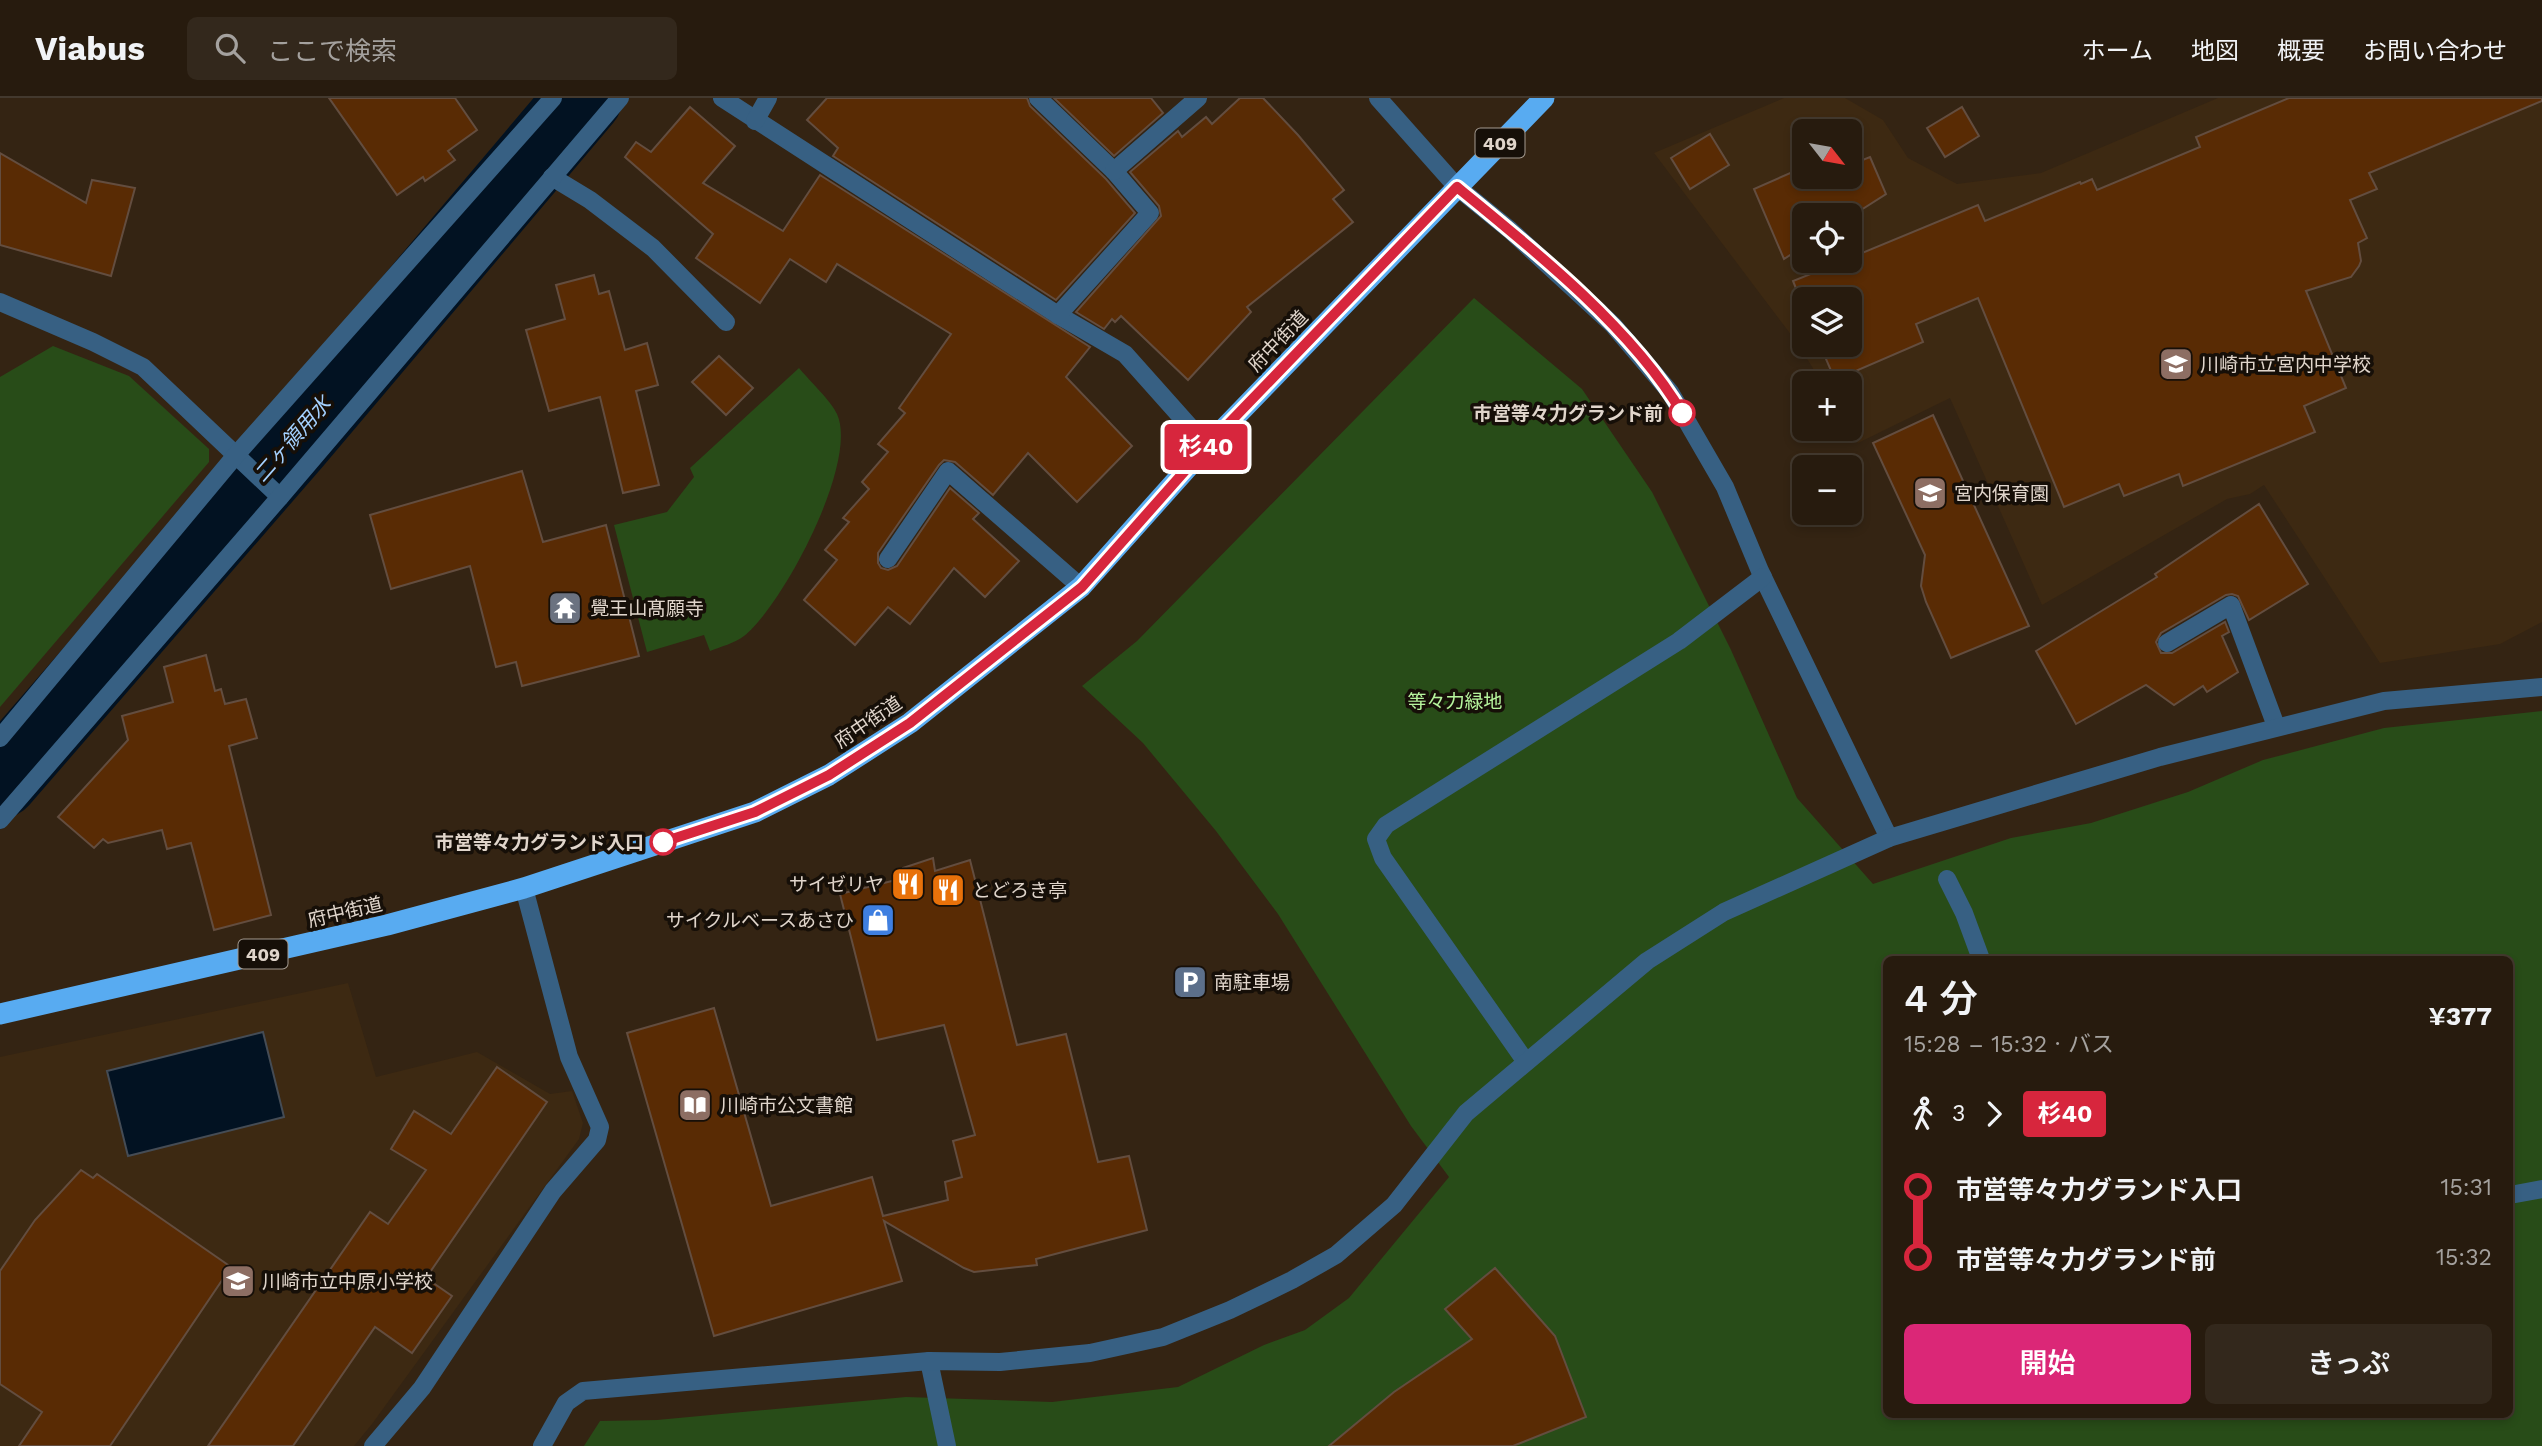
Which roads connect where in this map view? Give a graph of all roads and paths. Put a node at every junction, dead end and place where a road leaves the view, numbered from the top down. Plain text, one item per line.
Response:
1 (553, 98) edge
2 (620, 98) edge
3 (722, 98) edge
4 (768, 98) edge
5 (1038, 98) edge
6 (1198, 98) edge
7 (1378, 98) edge
8 (1544, 98) edge
9 (755, 121) junction
10 (1114, 171) junction
11 (552, 177) junction
12 (1457, 187) junction
13 (0, 302) edge
14 (1058, 315) junction
15 (726, 323) dead end
16 (1207, 446) junction
17 (236, 455) junction
18 (280, 497) junction
19 (888, 559) dead end
20 (1763, 577) junction
21 (1082, 587) junction
22 (2167, 643) dead end
23 (2542, 688) edge
24 (2276, 726) junction
25 (0, 738) edge
26 (0, 820) edge
27 (1889, 838) junction
28 (1948, 879) dead end
29 (524, 888) junction
30 (1979, 956) edge
31 (0, 1014) edge
32 (1526, 1062) junction
33 (2542, 1189) edge
34 (2513, 1194) edge
35 (929, 1361) junction
36 (373, 1446) edge
37 (542, 1446) edge
38 (947, 1446) edge

1 - 17 street
2 - 11 street
3 - 9 street
4 - 9 street
5 - 10 street
6 - 10 street
7 - 12 street
8 - 12 highway, 府中街道 / 409
9 - 14 street
10 - 14 street
11 - 15 street
11 - 18 street
12 - 16 highway, 府中街道 / 409
12 - 20 street
13 - 17 street
14 - 16 street
16 - 21 highway, 府中街道 / 409
17 - 18 street
17 - 25 street
18 - 26 street
19 - 21 street
20 - 27 street
20 - 32 street
21 - 29 highway, 府中街道 / 409
22 - 24 street
23 - 24 street
24 - 27 street
27 - 32 street
28 - 30 street
29 - 31 highway, 府中街道 / 409
29 - 36 street
32 - 35 street
33 - 34 street
35 - 37 street
35 - 38 street

